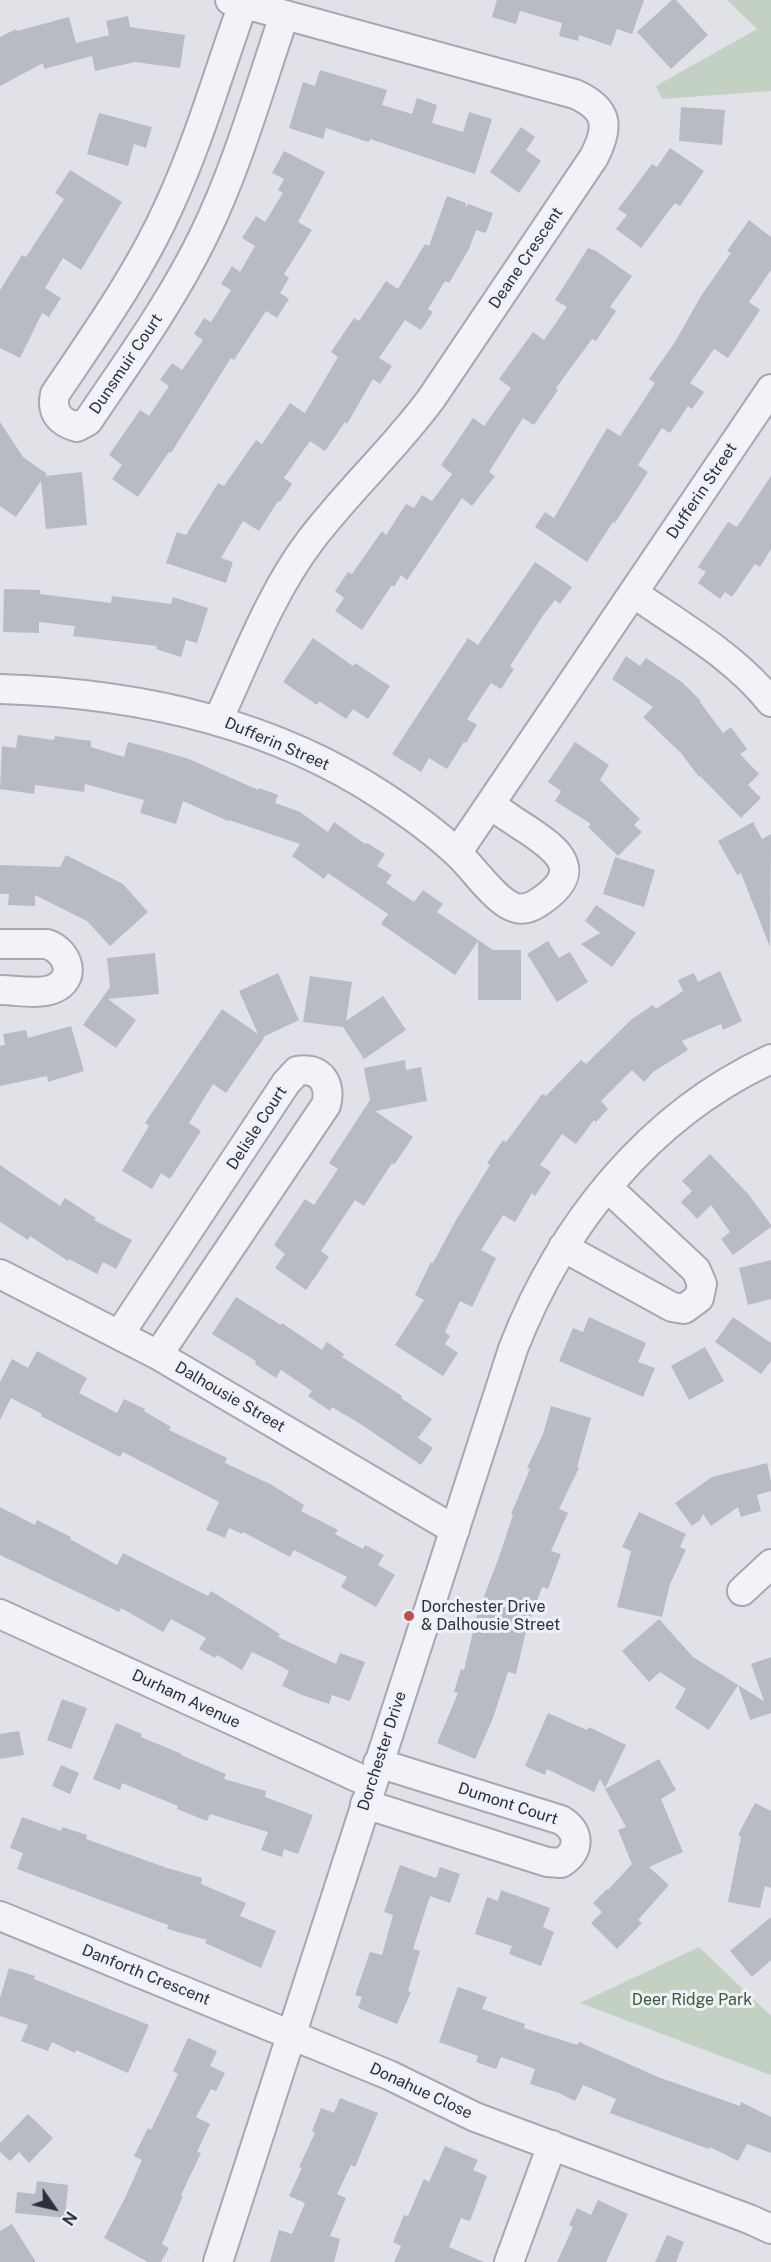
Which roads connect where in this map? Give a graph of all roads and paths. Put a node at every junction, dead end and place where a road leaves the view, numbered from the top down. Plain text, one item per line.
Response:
1 (237, 2) edge
2 (284, 16) junction
3 (771, 388) edge
4 (633, 593) junction
5 (0, 690) edge
6 (771, 702) edge
7 (218, 720) junction
8 (490, 805) junction
9 (458, 853) junction
10 (0, 944) edge
11 (0, 990) edge
12 (771, 1059) edge
13 (608, 1186) junction
14 (563, 1247) junction
15 (0, 1274) edge
16 (119, 1335) junction
17 (158, 1355) junction
18 (455, 1530) junction
19 (771, 1564) edge
20 (741, 1591) dead end
21 (0, 1614) edge
22 (372, 1783) junction
23 (0, 1916) edge
24 (291, 2034) junction
25 (552, 2145) junction
26 (771, 2229) edge
27 (218, 2262) edge
28 (510, 2262) edge

1 - 2 street, Deane Crescent
1 - 2 street, Dunsmuir Court
2 - 7 street, Deane Crescent
3 - 4 street, Dufferin Street
4 - 6 street
4 - 8 street, Dufferin Street
5 - 7 street, Dufferin Street
7 - 9 street, Dufferin Street
8 - 9 street, Dufferin Street
8 - 9 street, Dufferin Street
10 - 11 street
12 - 13 street, Dorchester Drive
13 - 14 street, Dorchester Drive
13 - 14 street
14 - 18 street, Dorchester Drive
15 - 16 street, Dalhousie Street
16 - 17 street, Dalhousie Street
16 - 17 street, Delisle Court
17 - 18 street, Dalhousie Street
18 - 22 street, Dorchester Drive
19 - 20 street
21 - 22 street, Durham Avenue
22 - 22 street, Dumont Court
22 - 24 street, Dorchester Drive
23 - 24 street, Danforth Crescent
24 - 25 street, Donahue Close
24 - 27 street, Dorchester Drive
25 - 26 street, Donahue Close
25 - 28 street

